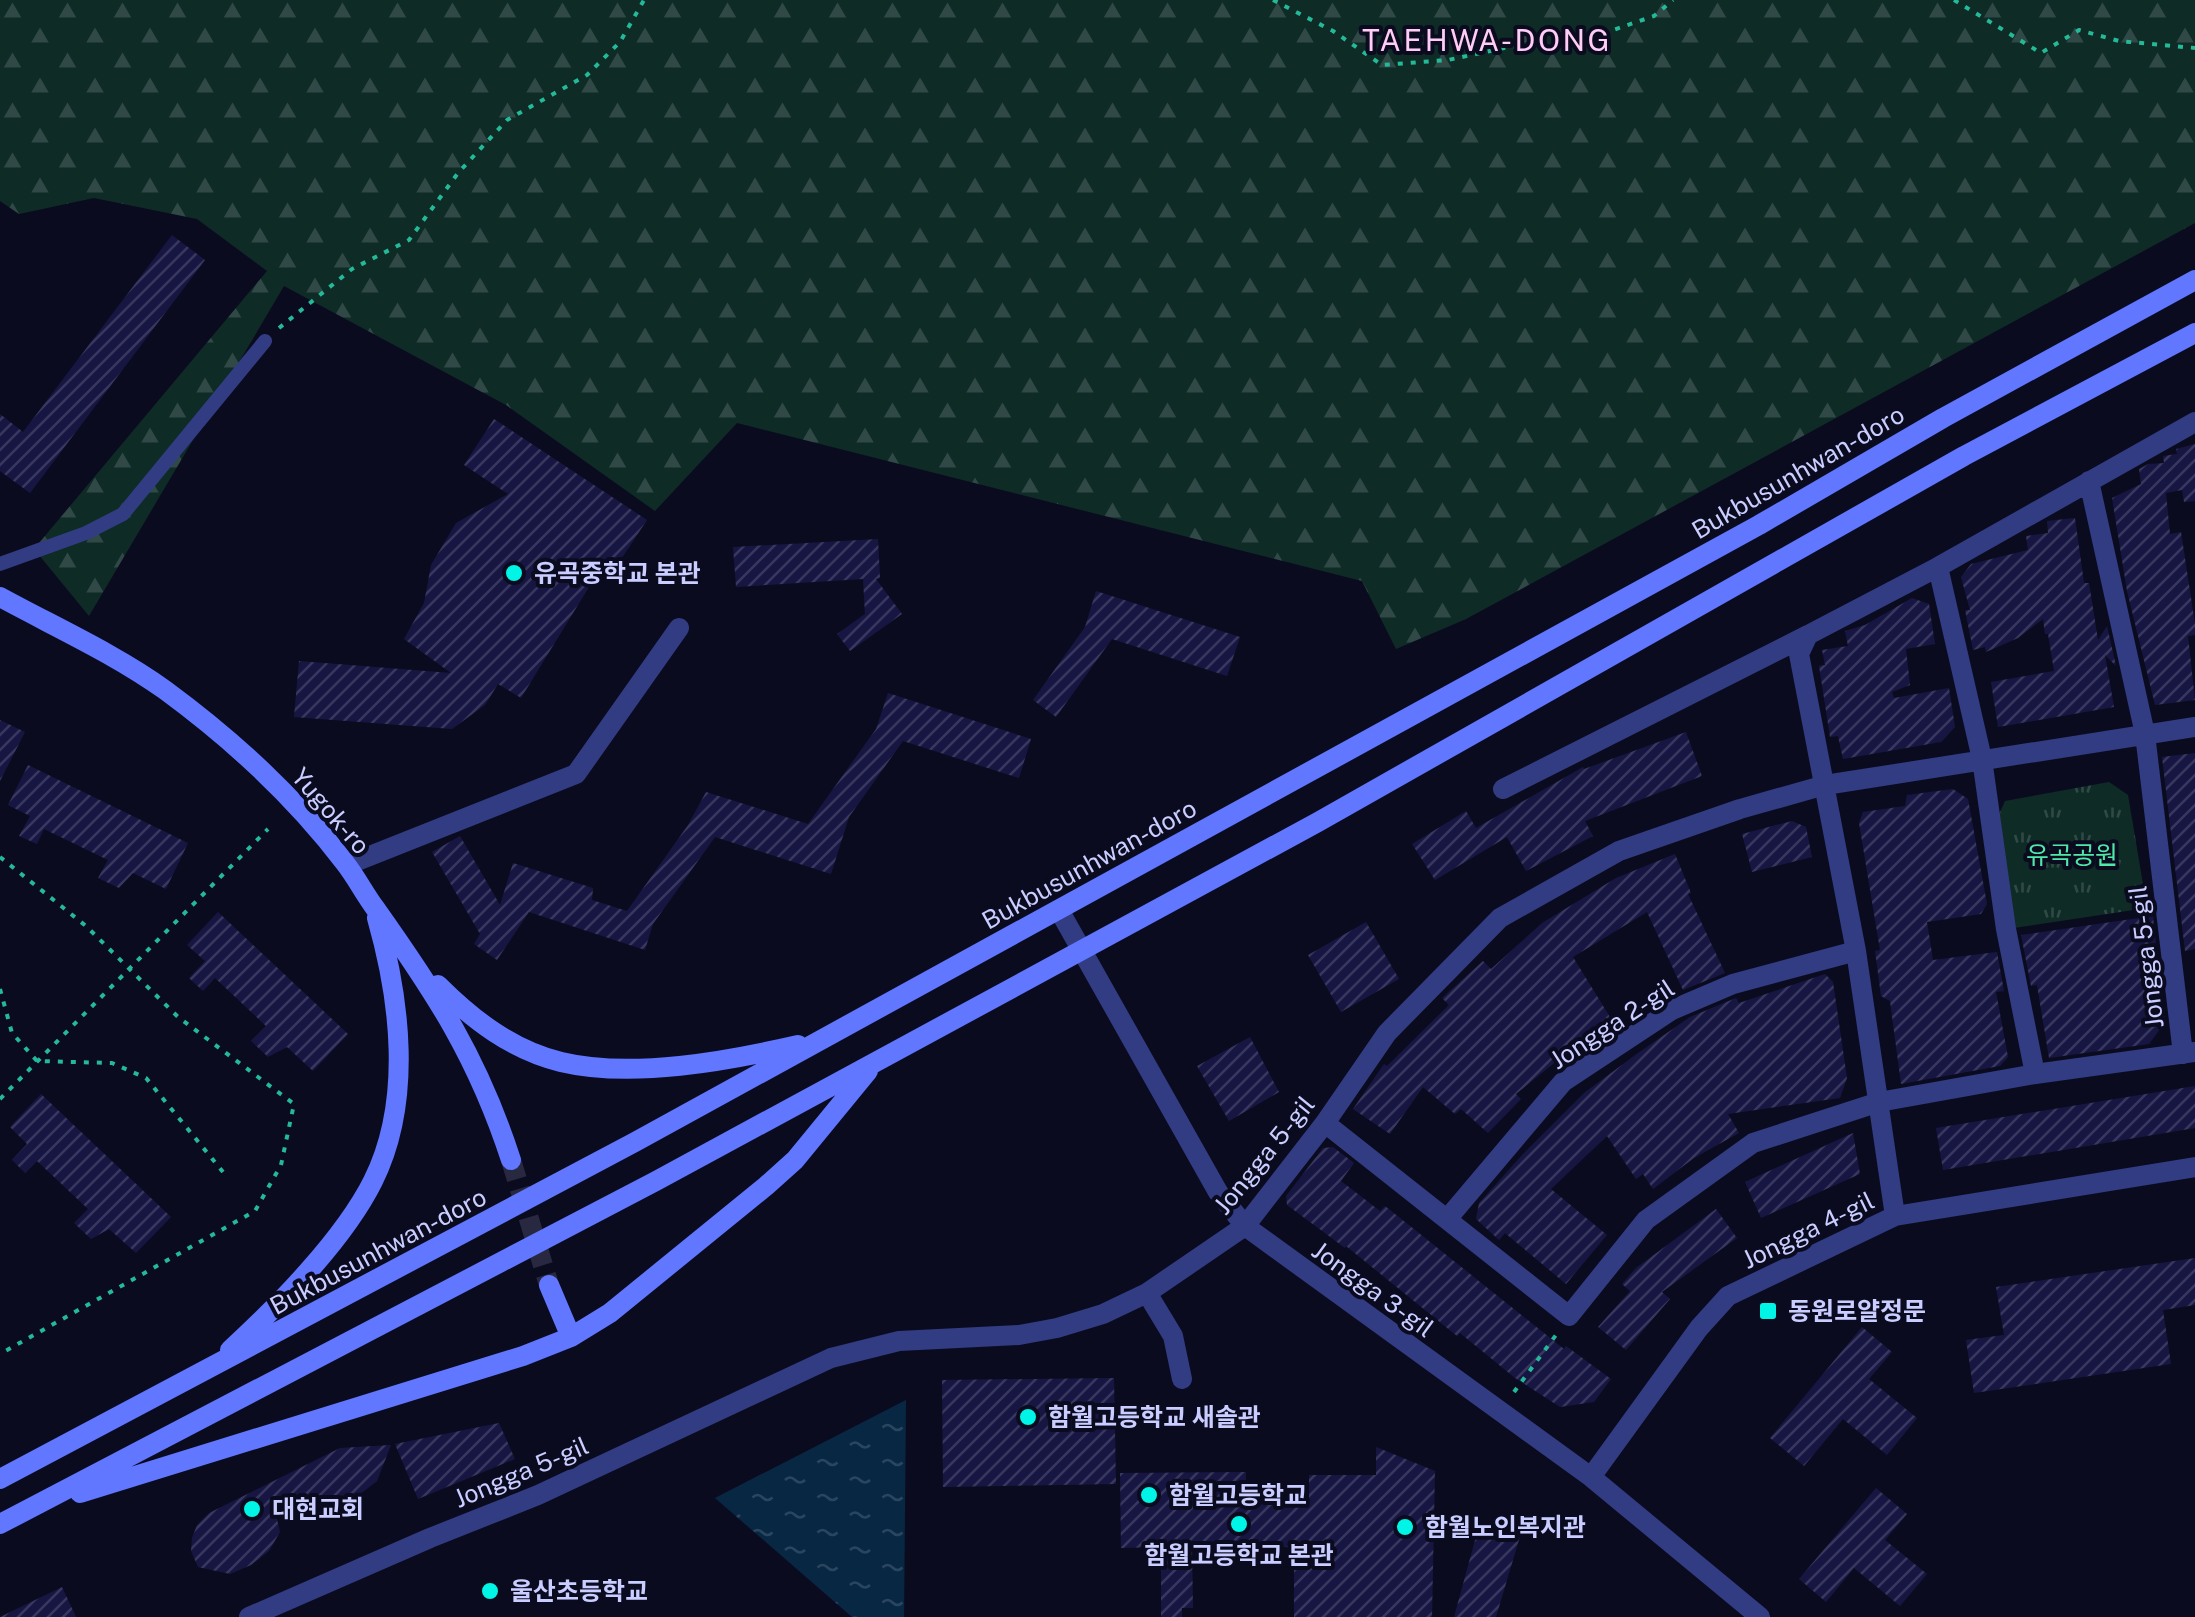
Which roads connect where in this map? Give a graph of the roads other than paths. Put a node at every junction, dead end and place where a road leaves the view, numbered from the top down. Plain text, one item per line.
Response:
1 (2195, 280) edge
2 (2195, 333) edge
3 (265, 341) road end
4 (2195, 422) edge
5 (2090, 481) junction
6 (0, 564) edge
7 (1938, 566) junction
8 (0, 597) edge
9 (678, 628) dead end
10 (1808, 635) junction
11 (2195, 727) edge
12 (2145, 734) junction
13 (1982, 760) junction
14 (1825, 785) junction
15 (1503, 790) dead end
16 (347, 865) junction
17 (374, 906) junction
18 (1059, 910) junction
19 (1082, 951) junction
20 (1856, 951) junction
21 (414, 960) junction
22 (824, 1038) junction
23 (2189, 1053) edge
24 (876, 1062) junction
25 (2035, 1074) junction
26 (1878, 1102) junction
27 (1324, 1123) junction
28 (511, 1160) tunnel mouth
29 (2195, 1167) edge
30 (1895, 1216) junction
31 (1448, 1218) junction
32 (1245, 1226) junction
33 (549, 1284) tunnel mouth
34 (1147, 1292) junction
35 (571, 1337) junction
36 (209, 1369) junction
37 (1182, 1379) dead end
38 (1591, 1478) junction
39 (0, 1479) edge
40 (21, 1513) junction
41 (0, 1524) edge
42 (249, 1617) edge
43 (1760, 1617) edge

1 - 18 main road, Bukbusunhwan-doro
2 - 19 main road
3 - 6 lane
4 - 5 street
5 - 7 street
5 - 12 street, Jongga 5-gil
7 - 10 street
7 - 13 street
8 - 16 main road, Yugok-ro
9 - 16 street
10 - 14 street
10 - 15 street
11 - 12 street, Jongga 5-gil
12 - 13 street, Jongga 5-gil
12 - 23 street, Jongga 5-gil
13 - 14 street, Jongga 5-gil
13 - 25 street
14 - 20 street
14 - 27 street, Jongga 5-gil
16 - 17 main road, Yugok-ro
17 - 21 main road, Yugok-ro
17 - 36 main road
18 - 19 street, Jongga 3-gil
18 - 22 main road, Bukbusunhwan-doro
19 - 24 main road
19 - 32 street, Jongga 3-gil
20 - 26 street
20 - 31 street, Jongga 2-gil
21 - 22 main road
21 - 28 main road, Yugok-ro
22 - 36 main road, Bukbusunhwan-doro
23 - 25 street
24 - 35 main road
24 - 40 main road
25 - 26 street
26 - 30 street
26 - 31 street
27 - 31 street
27 - 32 street, Jongga 5-gil
29 - 30 street, Jongga 4-gil
30 - 38 street, Jongga 4-gil
32 - 34 street, Jongga 5-gil
32 - 38 street, Jongga 3-gil
33 - 35 main road
34 - 37 street
34 - 42 street, Jongga 5-gil
35 - 40 main road
36 - 39 main road, Bukbusunhwan-doro
38 - 43 street, Jongga 3-gil
40 - 41 main road

